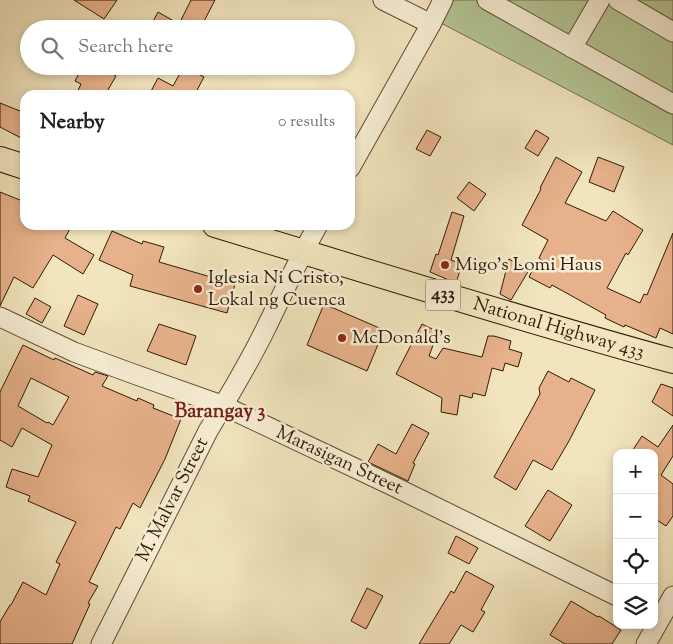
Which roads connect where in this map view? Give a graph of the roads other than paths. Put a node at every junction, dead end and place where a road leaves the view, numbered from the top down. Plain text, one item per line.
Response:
1 (383, 0) edge
2 (443, 0) edge
3 (487, 0) edge
4 (600, 0) edge
5 (618, 0) edge
6 (431, 24) junction
7 (673, 32) edge
8 (572, 48) junction
9 (672, 101) edge
10 (0, 159) edge
11 (355, 159) edge
12 (20, 165) edge
13 (231, 230) edge
14 (315, 230) edge
15 (303, 251) junction
16 (0, 317) edge
17 (673, 361) edge
18 (224, 406) junction
19 (613, 594) edge
20 (673, 596) edge
21 (663, 619) edge
22 (101, 644) edge
23 (646, 644) edge

1 - 6 street
2 - 6 street
3 - 8 street
4 - 8 street
5 - 7 street
6 - 11 street
8 - 9 street
10 - 12 main road
13 - 15 main road, National Highway 433 / 433
14 - 15 street, M. Malvar Street
15 - 17 main road, National Highway 433 / 433
15 - 18 street, M. Malvar Street
16 - 18 street, Marasigan Street
18 - 19 street, Marasigan Street
18 - 22 street, M. Malvar Street
20 - 21 street
21 - 23 street

